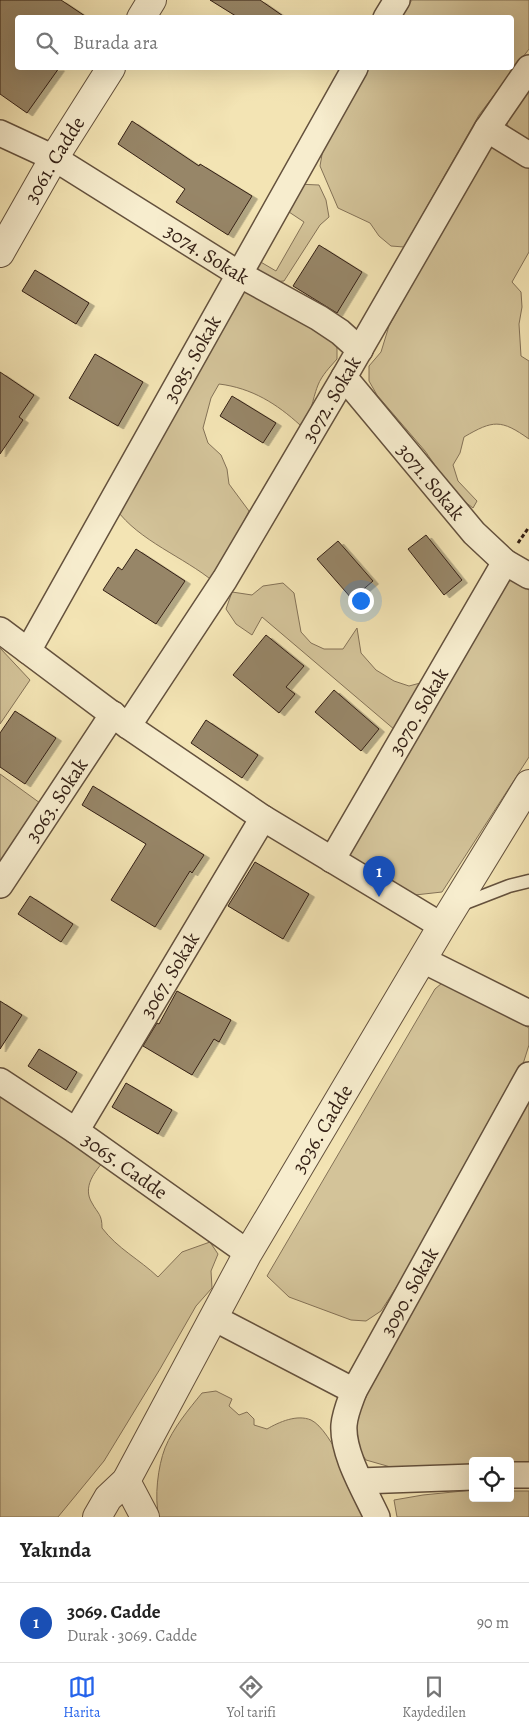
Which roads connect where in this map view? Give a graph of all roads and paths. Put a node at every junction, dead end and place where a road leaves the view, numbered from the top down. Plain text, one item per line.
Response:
1 (152, 0) edge
2 (398, 0) edge
3 (143, 15) edge
4 (388, 15) edge
5 (529, 68) edge
6 (109, 70) edge
7 (354, 70) edge
8 (487, 129) junction
9 (0, 133) edge
10 (529, 155) edge
11 (54, 158) junction
12 (0, 253) edge
13 (239, 274) junction
14 (360, 350) junction
15 (344, 377) junction
16 (506, 562) junction
17 (529, 576) edge
18 (0, 630) edge
19 (28, 651) junction
20 (120, 720) junction
21 (529, 784) edge
22 (520, 813) edge
23 (262, 818) junction
24 (332, 860) junction
25 (529, 881) edge
26 (0, 885) edge
27 (448, 917) junction
28 (423, 960) junction
29 (529, 1013) edge
30 (529, 1075) edge
31 (0, 1081) edge
32 (76, 1131) junction
33 (248, 1253) junction
34 (214, 1318) junction
35 (354, 1391) junction
36 (514, 1475) edge
37 (529, 1475) edge
38 (469, 1477) edge
39 (126, 1481) junction
40 (360, 1481) junction
41 (83, 1517) edge
42 (97, 1517) edge
43 (124, 1517) edge
44 (145, 1517) edge
45 (377, 1517) edge

1 - 3 street
2 - 4 street
5 - 8 street, 3072. Sokak
6 - 11 street, 3061. Cadde
7 - 13 street, 3085. Sokak
8 - 10 street
8 - 14 street, 3072. Sokak
9 - 11 street, 3074. Sokak
11 - 12 street, 3061. Cadde
11 - 13 street, 3074. Sokak
13 - 14 street, 3074. Sokak
13 - 19 street, 3085. Sokak
14 - 15 street, 3072. Sokak
15 - 16 street, 3071. Sokak
15 - 20 street, 3072. Sokak
16 - 17 street, 3071. Sokak
16 - 24 street, 3070. Sokak
18 - 19 street
19 - 20 street
20 - 23 street
20 - 26 street, 3063. Sokak
21 - 22 street, 3036. Cadde
22 - 27 street, 3036. Cadde
23 - 24 street
23 - 32 street, 3067. Sokak
24 - 27 street
25 - 27 lane
27 - 28 street, 3036. Cadde
28 - 29 street
28 - 33 street, 3036. Cadde
30 - 35 street, 3090. Sokak
31 - 32 street, 3065. Cadde
32 - 33 street, 3065. Cadde
33 - 34 street, 3036. Cadde
34 - 35 street
34 - 39 street, 3036. Cadde
35 - 40 street, 3090. Sokak
36 - 37 street
38 - 40 street
39 - 41 street
39 - 42 street, 3036. Cadde
39 - 43 street, 3036. Cadde
39 - 44 street
40 - 45 street, 3090. Sokak

